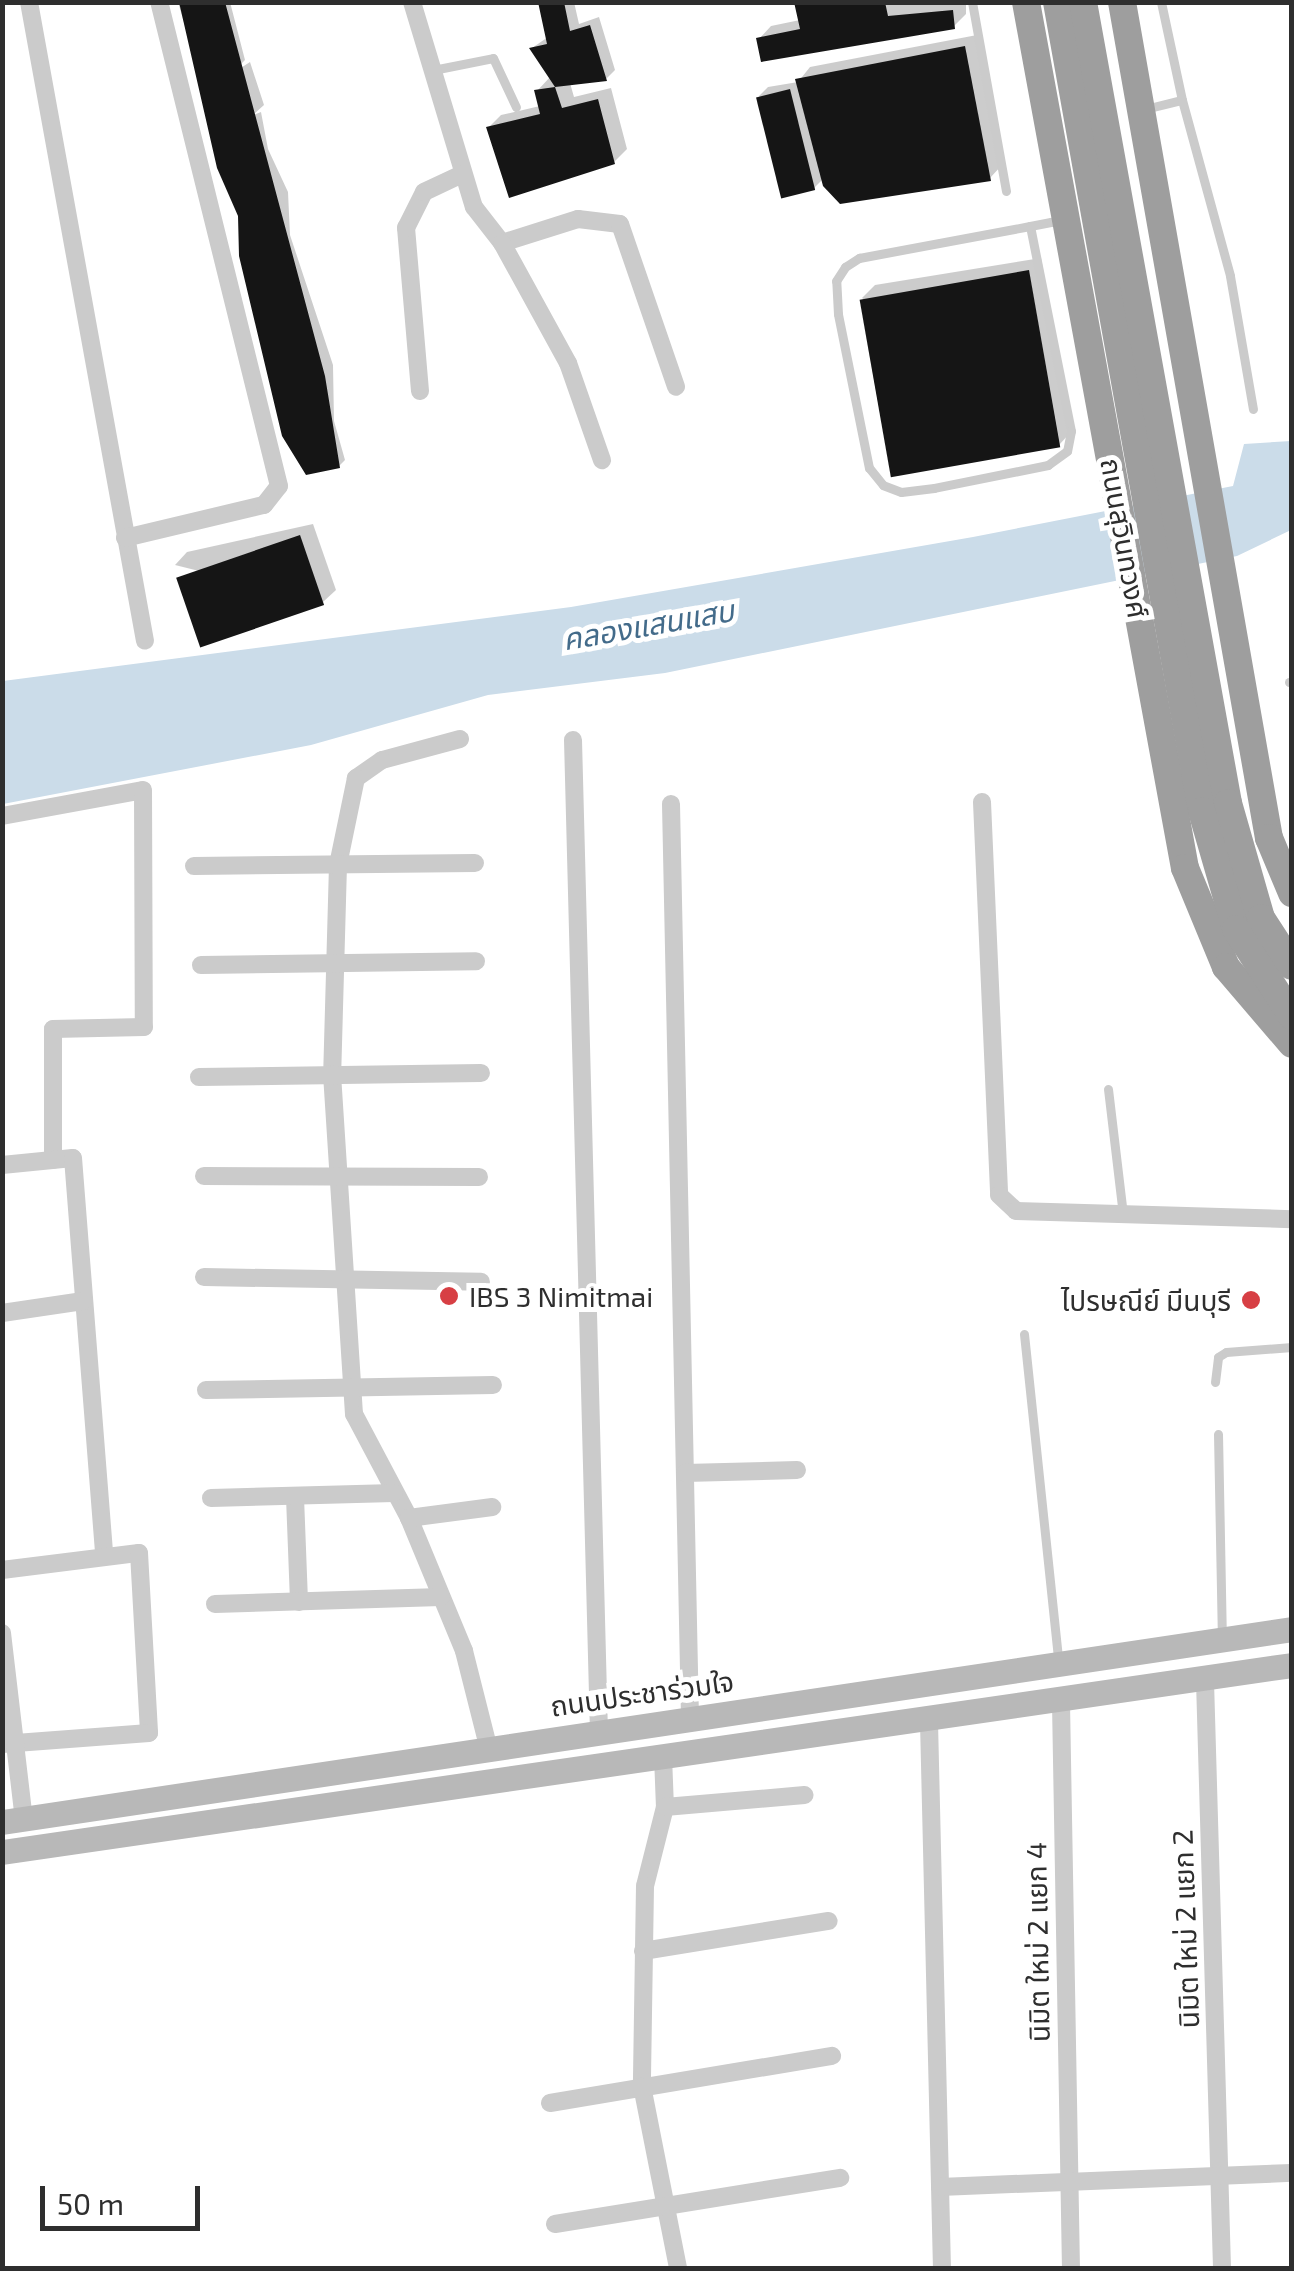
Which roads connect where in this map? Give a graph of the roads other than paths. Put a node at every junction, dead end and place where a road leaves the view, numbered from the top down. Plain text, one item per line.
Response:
1 (28, 2) edge
2 (159, 2) edge
3 (412, 2) edge
4 (972, 2) edge
5 (1026, 2) edge
6 (1056, 2) edge
7 (1083, 2) edge
8 (1122, 2) edge
9 (1161, 2) edge
10 (432, 70) junction
11 (1182, 100) junction
12 (516, 107) dead end
13 (1138, 110) junction
14 (462, 174) junction
15 (1006, 191) dead end
16 (1068, 219) junction
17 (1030, 226) junction
18 (502, 243) junction
19 (676, 387) dead end
20 (420, 391) dead end
21 (1254, 409) dead end
22 (602, 460) dead end
23 (125, 538) junction
24 (145, 641) dead end
25 (460, 739) dead end
26 (573, 740) dead end
27 (982, 802) dead end
28 (671, 804) dead end
29 (2, 816) edge
30 (475, 863) dead end
31 (338, 865) junction
32 (194, 866) dead end
33 (1292, 893) edge
34 (476, 961) dead end
35 (332, 962) junction
36 (201, 964) dead end
37 (1292, 966) edge
38 (1292, 1016) edge
39 (1292, 1044) edge
40 (482, 1072) dead end
41 (332, 1074) junction
42 (199, 1078) dead end
43 (1108, 1088) dead end
44 (54, 1160) junction
45 (2, 1165) edge
46 (204, 1176) dead end
47 (480, 1177) dead end
48 (340, 1180) junction
49 (1123, 1214) junction
50 (1292, 1219) edge
51 (204, 1277) dead end
52 (346, 1278) junction
53 (481, 1282) dead end
54 (83, 1301) junction
55 (2, 1313) edge
56 (1024, 1334) dead end
57 (1292, 1348) edge
58 (1215, 1382) dead end
59 (493, 1385) dead end
60 (352, 1389) junction
61 (206, 1390) dead end
62 (1218, 1434) dead end
63 (797, 1470) dead end
64 (685, 1472) junction
65 (394, 1493) junction
66 (296, 1497) junction
67 (211, 1498) dead end
68 (492, 1507) dead end
69 (409, 1518) junction
70 (104, 1555) junction
71 (2, 1570) edge
72 (441, 1597) junction
73 (299, 1602) junction
74 (216, 1604) dead end
75 (1292, 1629) edge
76 (2, 1633) edge
77 (1212, 1644) junction
78 (1292, 1665) edge
79 (1058, 1666) junction
80 (1205, 1681) junction
81 (1061, 1704) junction
82 (690, 1716) junction
83 (929, 1722) junction
84 (599, 1730) junction
85 (8, 1743) edge
86 (488, 1746) junction
87 (663, 1756) junction
88 (804, 1794) dead end
89 (665, 1807) junction
90 (14, 1821) edge
91 (2, 1852) edge
92 (828, 1921) dead end
93 (644, 1952) junction
94 (832, 2056) dead end
95 (642, 2086) junction
96 (550, 2103) dead end
97 (1292, 2173) edge
98 (1220, 2176) junction
99 (840, 2178) dead end
100 (1069, 2179) junction
101 (940, 2187) junction
102 (665, 2209) junction
103 (555, 2224) dead end
104 (678, 2268) edge
105 (942, 2268) edge
106 (1070, 2268) edge
107 (1222, 2268) edge

1 - 23 street
2 - 23 street
3 - 10 street
4 - 15 lane
5 - 16 highway, ถนนสุวินทวงศ์
6 - 38 highway, ถนนสุวินทวงศ์
7 - 37 highway, ถนนสุวินทวงศ์
8 - 13 highway
9 - 11 lane
10 - 12 lane
10 - 14 street
11 - 13 lane
11 - 21 lane
13 - 33 highway
14 - 18 street
14 - 20 street
16 - 17 lane
16 - 39 highway, ถนนสุวินทวงศ์
17 - 17 lane
18 - 19 street
18 - 22 street
23 - 24 street
25 - 31 street
26 - 84 street
27 - 49 street
28 - 64 street
29 - 44 street
30 - 31 street
31 - 32 street
31 - 35 street
34 - 35 street
35 - 36 street
35 - 41 street
40 - 41 street
41 - 42 street
41 - 48 street
43 - 49 lane
44 - 45 street
44 - 54 street
46 - 48 street
47 - 48 street
48 - 52 street
49 - 50 street
51 - 52 street
52 - 53 street
52 - 60 street
54 - 55 street
54 - 70 street
56 - 79 lane
57 - 58 lane
59 - 60 street
60 - 61 street
60 - 65 street
62 - 77 lane
63 - 64 street
64 - 82 street
65 - 66 street
65 - 69 street
66 - 67 street
66 - 73 street
68 - 69 street
69 - 72 street
70 - 71 street
70 - 85 street
72 - 73 street
72 - 86 street
73 - 74 street
75 - 77 main road, ถนนประชาร่วมใจ
76 - 85 street
77 - 79 main road, ถนนประชาร่วมใจ
77 - 80 main road
78 - 80 main road
79 - 82 main road, ถนนประชาร่วมใจ
80 - 81 main road
80 - 98 street, นิมิต ใหม่ 2 แยก 2
81 - 83 main road
81 - 100 street, นิมิต ใหม่ 2 แยก 4
82 - 84 main road, ถนนประชาร่วมใจ
83 - 87 main road
83 - 101 street
84 - 86 main road, ถนนประชาร่วมใจ
85 - 90 street
86 - 90 main road, ถนนประชาร่วมใจ
87 - 89 street
87 - 91 main road
88 - 89 street
89 - 93 street
92 - 93 street
93 - 95 street
94 - 95 street
95 - 96 street
95 - 102 street
97 - 98 street
98 - 100 street
98 - 107 street, นิมิต ใหม่ 2 แยก 2
99 - 102 street
100 - 101 street
100 - 106 street, นิมิต ใหม่ 2 แยก 4
101 - 105 street
102 - 103 street
102 - 104 street

